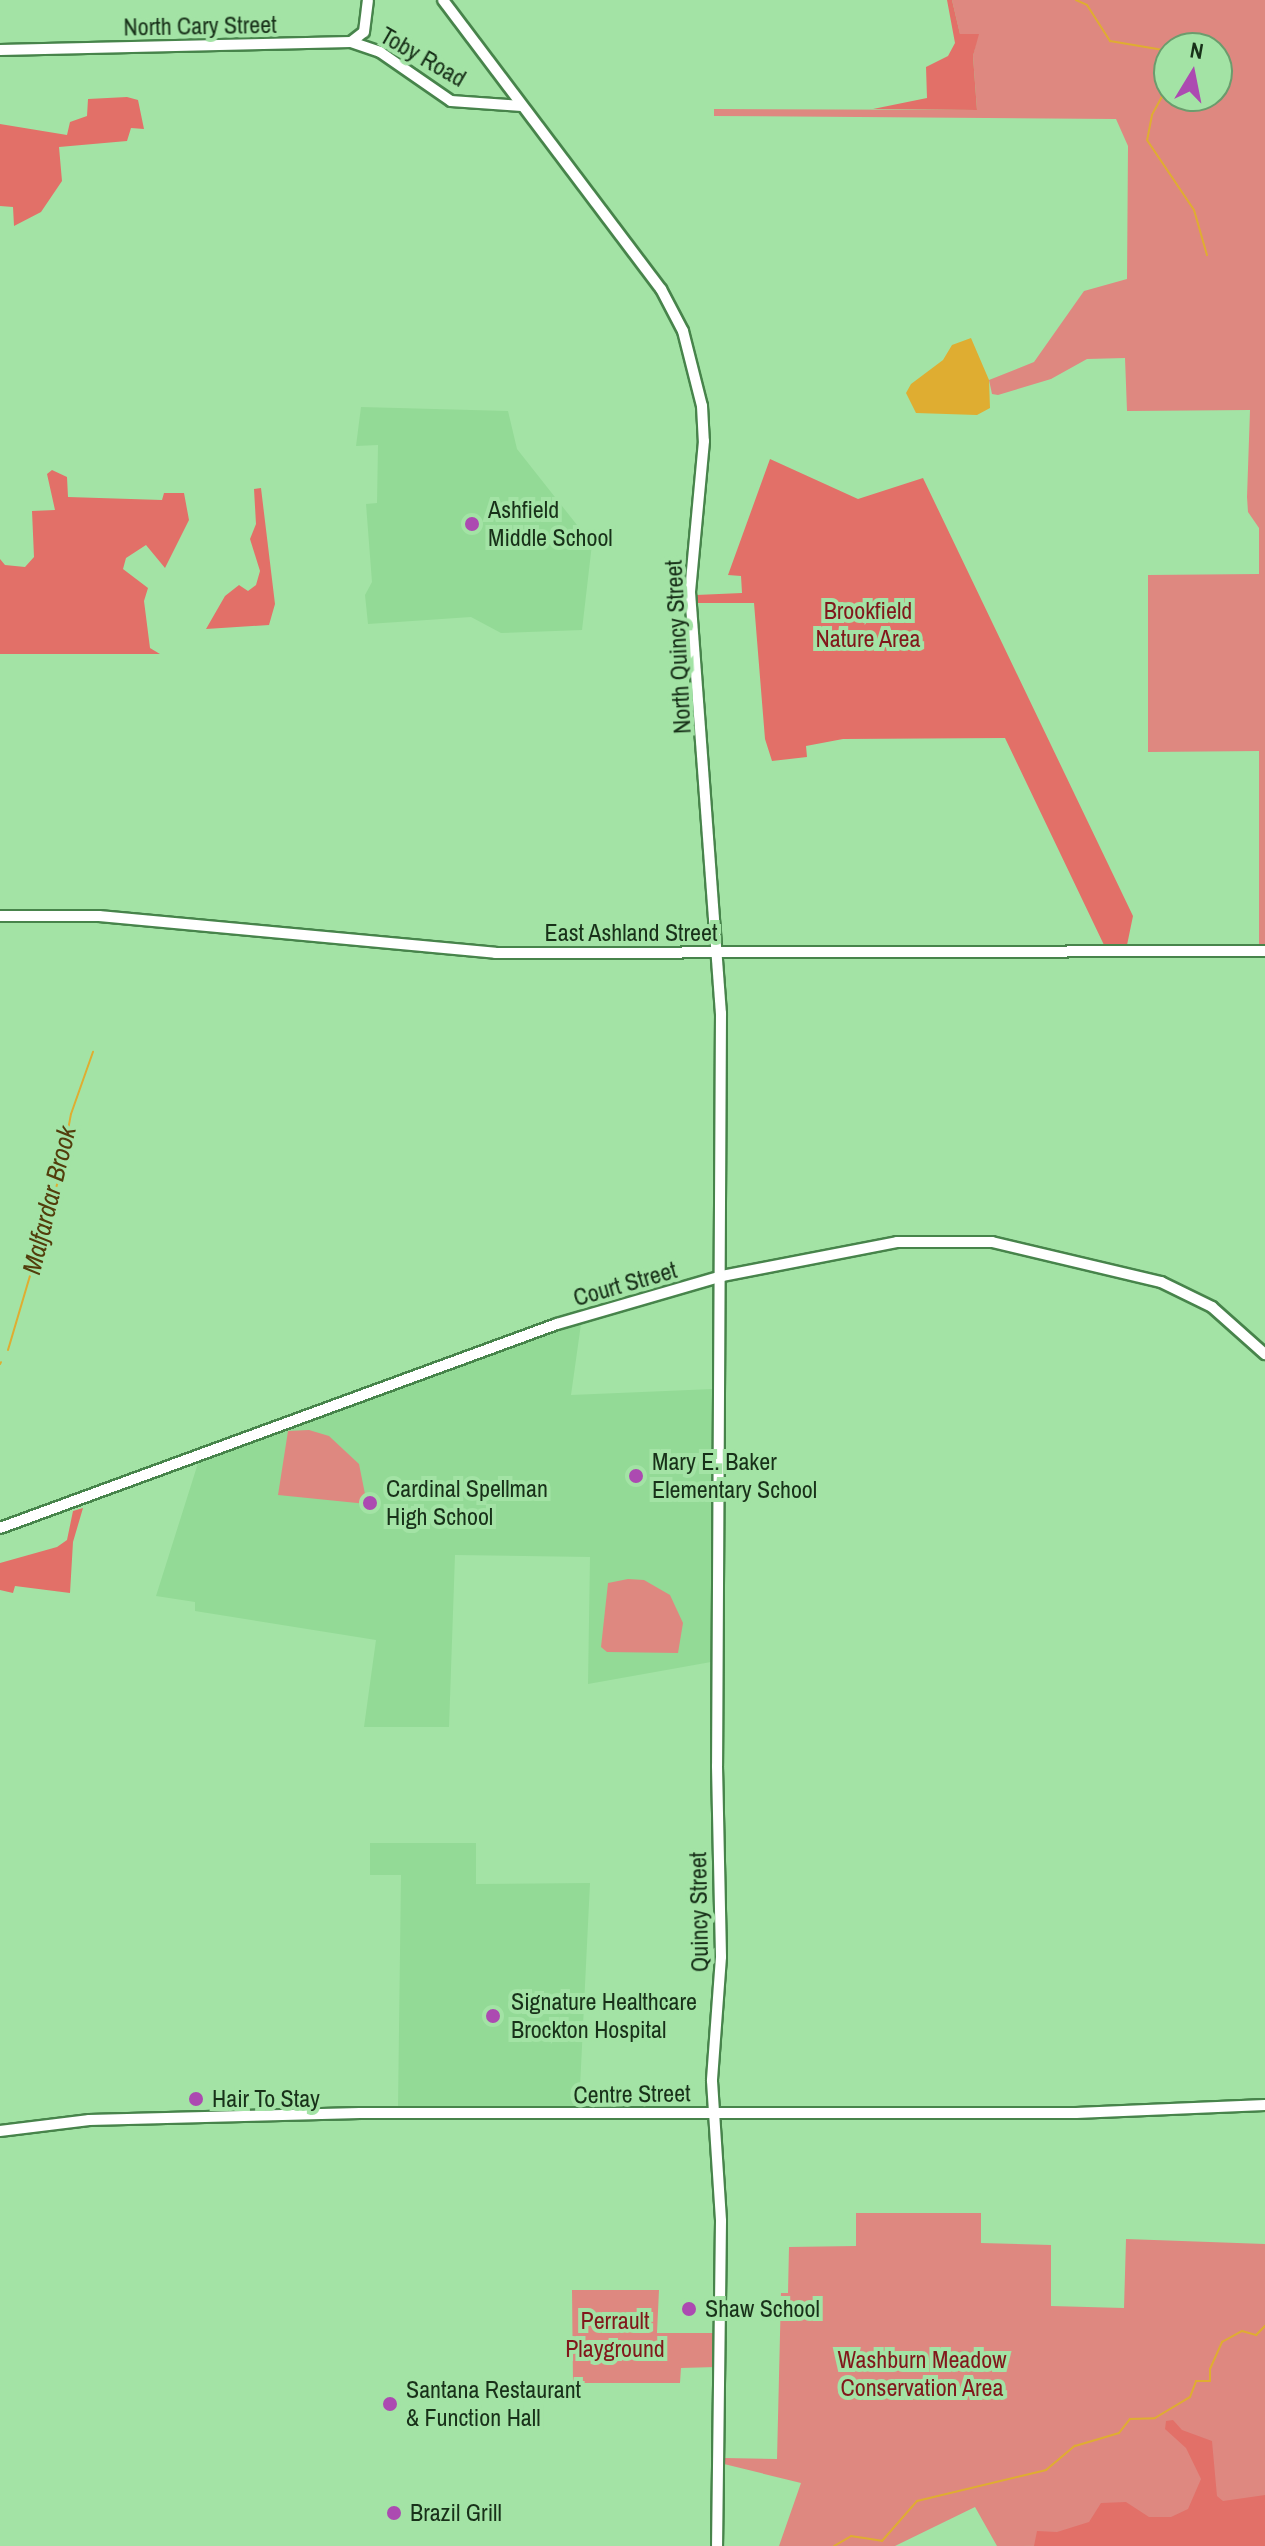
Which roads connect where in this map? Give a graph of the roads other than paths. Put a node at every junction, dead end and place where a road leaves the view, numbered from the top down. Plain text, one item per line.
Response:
1 (368, 0) edge
2 (443, 0) edge
3 (351, 42) junction
4 (0, 50) edge
5 (522, 106) junction
6 (0, 916) edge
7 (1265, 951) edge
8 (719, 953) junction
9 (722, 1276) junction
10 (1265, 1354) edge
11 (0, 1528) edge
12 (1265, 2105) edge
13 (712, 2113) junction
14 (0, 2131) edge
15 (717, 2546) edge

1 - 3 main road
2 - 5 main road, North Quincy Street
3 - 4 main road, North Cary Street
3 - 5 main road, Toby Road
5 - 8 main road, North Quincy Street
6 - 8 main road, East Ashland Street
7 - 8 main road, East Ashland Street
8 - 9 main road, North Quincy Street
9 - 10 main road, Court Street
9 - 11 main road, Court Street
9 - 13 main road, Quincy Street
12 - 13 main road, Centre Street
13 - 14 main road, Centre Street
13 - 15 main road, Quincy Street

